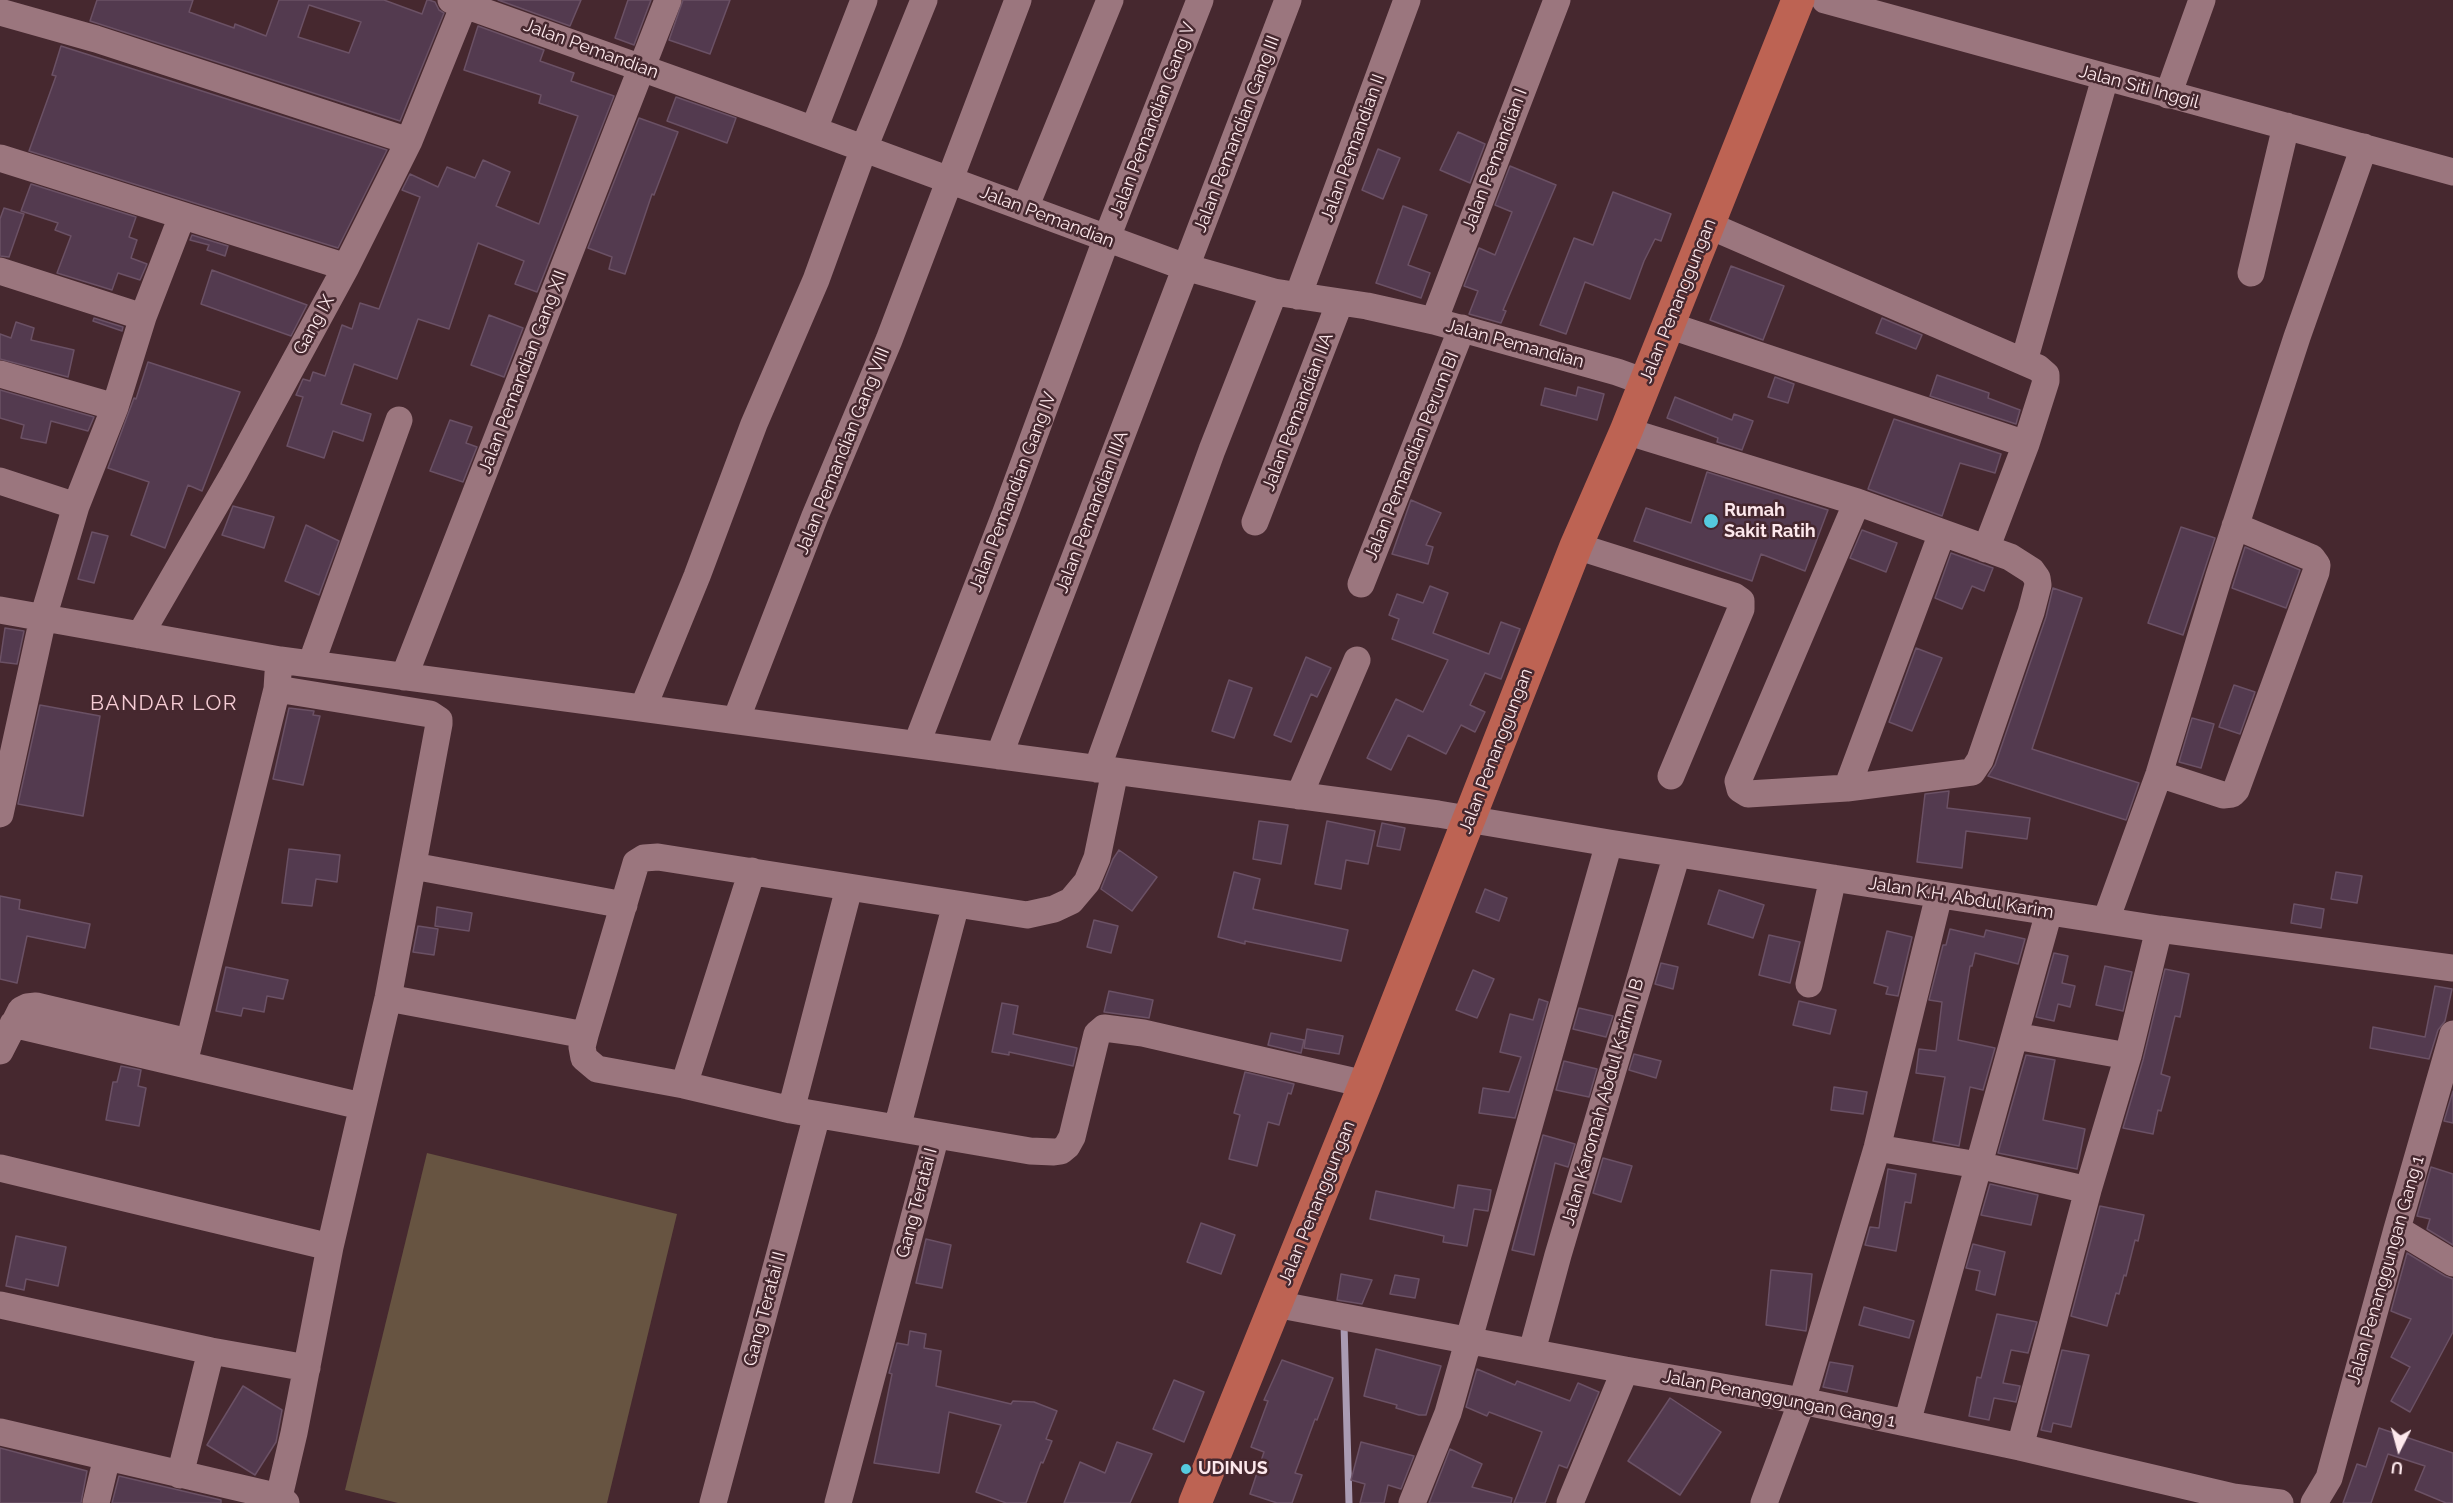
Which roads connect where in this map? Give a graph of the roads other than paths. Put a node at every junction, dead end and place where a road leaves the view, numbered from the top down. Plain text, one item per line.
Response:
1 (669, 0) edge
2 (864, 0) edge
3 (924, 0) edge
4 (1018, 0) edge
5 (1110, 0) edge
6 (1200, 0) edge
7 (1288, 0) edge
8 (1407, 0) edge
9 (1557, 0) edge
10 (1798, 0) edge
11 (1825, 0) edge
12 (2202, 0) edge
13 (460, 1) edge
14 (0, 12) edge
15 (643, 67) junction
16 (2104, 78) junction
17 (2168, 95) junction
18 (2286, 126) junction
19 (814, 129) junction
20 (409, 141) junction
21 (2364, 147) junction
22 (864, 148) junction
23 (0, 158) edge
24 (2453, 172) edge
25 (950, 181) junction
26 (1025, 208) junction
27 (182, 216) junction
28 (1708, 225) junction
29 (1106, 240) junction
30 (346, 267) junction
31 (1185, 267) junction
32 (0, 271) edge
33 (2251, 273) dead end
34 (1286, 294) junction
35 (1340, 302) junction
36 (143, 317) junction
37 (1434, 321) junction
38 (1668, 325) junction
39 (1462, 328) junction
40 (2024, 361) junction
41 (0, 374) edge
42 (1645, 382) junction
43 (114, 407) junction
44 (399, 420) dead end
45 (1626, 431) junction
46 (2026, 444) junction
47 (0, 480) edge
48 (1857, 502) junction
49 (76, 506) junction
50 (1255, 522) dead end
51 (2235, 526) junction
52 (1942, 532) junction
53 (1576, 546) junction
54 (1986, 549) junction
55 (1361, 584) dead end
56 (0, 610) edge
57 (43, 618) junction
58 (140, 635) junction
59 (280, 660) junction
60 (1357, 660) dead end
61 (311, 664) junction
62 (404, 677) junction
63 (277, 689) junction
64 (643, 708) junction
65 (736, 720) junction
66 (917, 743) junction
67 (999, 756) junction
68 (1106, 770) junction
69 (2159, 774) junction
70 (1671, 776) dead end
71 (1847, 788) junction
72 (1299, 796) junction
73 (0, 814) edge
74 (1470, 819) junction
75 (1609, 843) junction
76 (1677, 854) junction
77 (413, 866) junction
78 (752, 872) junction
79 (1833, 878) junction
80 (849, 888) junction
81 (1939, 895) junction
82 (956, 904) junction
83 (624, 905) junction
84 (2049, 912) junction
85 (2106, 920) junction
86 (2159, 929) junction
87 (2453, 968) edge
88 (1809, 984) dead end
89 (388, 998) junction
90 (585, 1035) junction
91 (2453, 1035) edge
92 (2015, 1036) junction
93 (186, 1052) junction
94 (0, 1053) edge
95 (2128, 1056) junction
96 (1365, 1084) junction
97 (684, 1085) junction
98 (361, 1106) junction
99 (804, 1112) junction
100 (897, 1128) junction
101 (936, 1135) junction
102 (1877, 1148) junction
103 (1978, 1165) junction
104 (0, 1168) edge
105 (2088, 1190) junction
106 (2397, 1229) junction
107 (330, 1247) junction
108 (2453, 1263) edge
109 (1275, 1304) junction
110 (0, 1305) edge
111 (1469, 1341) junction
112 (211, 1351) junction
113 (1532, 1351) junction
114 (307, 1368) junction
115 (1625, 1370) junction
116 (1802, 1401) junction
117 (1907, 1423) junction
118 (0, 1432) edge
119 (2020, 1447) junction
120 (107, 1457) junction
121 (180, 1475) junction
122 (214, 1493) edge
123 (282, 1500) edge
124 (96, 1503) edge
125 (713, 1503) edge
126 (838, 1503) edge
127 (1195, 1503) edge
128 (1412, 1503) edge
129 (1570, 1503) edge
130 (1764, 1503) edge
131 (2280, 1503) edge
132 (2314, 1503) edge

1 - 15 street, Jalan Pemandian Gang XII
2 - 19 street
3 - 22 street
4 - 25 street, Jalan Pemandian Gang VIII
5 - 26 street
6 - 29 street, Jalan Pemandian Gang V
7 - 31 street, Jalan Pemandian Gang III
8 - 34 street, Jalan Pemandian II
9 - 37 street, Jalan Pemandian I
10 - 28 main road, Jalan Penanggungan
11 - 16 street, Jalan Siti Inggil
12 - 17 street
13 - 15 street, Jalan Pemandian
13 - 20 street, Gang IX
14 - 20 street
15 - 19 street, Jalan Pemandian
15 - 62 street, Jalan Pemandian Gang XII
16 - 17 street, Jalan Siti Inggil
16 - 40 street
17 - 18 street, Jalan Siti Inggil
18 - 21 street, Jalan Siti Inggil
18 - 33 street
19 - 22 street, Jalan Pemandian
20 - 30 street, Gang IX
21 - 24 street, Jalan Siti Inggil
21 - 51 street
22 - 25 street, Jalan Pemandian
22 - 64 street
23 - 27 street
25 - 26 street, Jalan Pemandian
25 - 65 street, Jalan Pemandian Gang VIII
26 - 29 street, Jalan Pemandian
27 - 30 street
27 - 36 street
28 - 38 main road, Jalan Penanggungan
28 - 40 street
29 - 31 street, Jalan Pemandian
29 - 66 street, Jalan Pemandian Gang IV
30 - 58 street, Gang IX
31 - 34 street, Jalan Pemandian
31 - 67 street, Jalan Pemandian IIIA
32 - 36 street
34 - 35 street, Jalan Pemandian
34 - 68 street, Jalan Pemandian II
35 - 37 street, Jalan Pemandian
35 - 50 street, Jalan Pemandian IIA
36 - 43 street
37 - 39 street, Jalan Pemandian
38 - 42 main road, Jalan Penanggungan
38 - 46 street
39 - 42 street, Jalan Pemandian
39 - 55 street, Jalan Pemandian Perum BI
40 - 46 street
41 - 43 street
42 - 45 main road, Jalan Penanggungan
43 - 49 street
44 - 61 street
45 - 48 street
45 - 53 main road, Jalan Penanggungan
46 - 54 street
47 - 49 street
48 - 52 street
48 - 71 street
49 - 57 street
51 - 69 street
51 - 69 street
52 - 54 street
52 - 71 street
53 - 70 street
53 - 74 main road, Jalan Penanggungan
54 - 71 street
56 - 57 street, Jalan K.H. Abdul Karim
57 - 58 street, Jalan K.H. Abdul Karim
57 - 73 street
58 - 59 street, Jalan K.H. Abdul Karim
59 - 61 street, Jalan K.H. Abdul Karim
59 - 63 street
60 - 72 street
61 - 62 street, Jalan K.H. Abdul Karim
62 - 64 street, Jalan K.H. Abdul Karim
63 - 77 street
63 - 93 street
64 - 65 street, Jalan K.H. Abdul Karim
65 - 66 street, Jalan K.H. Abdul Karim
66 - 67 street, Jalan K.H. Abdul Karim
67 - 68 street, Jalan K.H. Abdul Karim
68 - 72 street, Jalan K.H. Abdul Karim
68 - 82 street, Jalan Pemandian II
69 - 85 street
72 - 74 street, Jalan K.H. Abdul Karim
74 - 75 street, Jalan K.H. Abdul Karim
74 - 96 main road, Jalan Penanggungan
75 - 76 street, Jalan K.H. Abdul Karim
75 - 111 street
76 - 79 street, Jalan K.H. Abdul Karim
76 - 113 street, Jalan Karomah Abdul Karim I B
77 - 83 street
77 - 89 street
78 - 80 street, Jalan Pemandian II
78 - 83 street, Jalan Pemandian II
78 - 97 street
79 - 81 street, Jalan K.H. Abdul Karim
79 - 88 street
80 - 82 street, Jalan Pemandian II
80 - 99 street, Gang Teratai II
81 - 84 street, Jalan K.H. Abdul Karim
81 - 102 street
82 - 100 street
83 - 90 street, Jalan Pemandian II
84 - 85 street, Jalan K.H. Abdul Karim
84 - 92 street
85 - 86 street, Jalan K.H. Abdul Karim
86 - 87 street, Jalan K.H. Abdul Karim
86 - 95 street
89 - 90 street
89 - 98 street
90 - 97 street
91 - 106 street, Jalan Penanggungan Gang 1
92 - 95 street
92 - 103 street
93 - 94 street
93 - 98 street
95 - 105 street
96 - 101 street, Gang Teratai I
96 - 109 main road, Jalan Penanggungan
97 - 99 street
98 - 107 street
99 - 100 street
99 - 125 street, Gang Teratai II
100 - 101 street
101 - 126 street, Gang Teratai I
102 - 103 street
102 - 116 street
103 - 105 street
103 - 117 street
104 - 107 street
105 - 119 street
106 - 108 street
106 - 132 street, Jalan Penanggungan Gang 1
107 - 114 street
109 - 111 street, Jalan Penanggungan Gang 1
109 - 127 main road, Jalan Penanggungan
110 - 112 street
111 - 113 street, Jalan Penanggungan Gang 1
111 - 128 street
112 - 114 street
112 - 121 street
113 - 115 street, Jalan Penanggungan Gang 1
114 - 123 street
115 - 116 street, Jalan Penanggungan Gang 1
115 - 129 street
116 - 117 street, Jalan Penanggungan Gang 1
116 - 130 street
117 - 119 street, Jalan Penanggungan Gang 1
118 - 120 street
119 - 131 street, Jalan Penanggungan Gang 1
120 - 121 street
120 - 124 street
121 - 122 street
122 - 123 street

